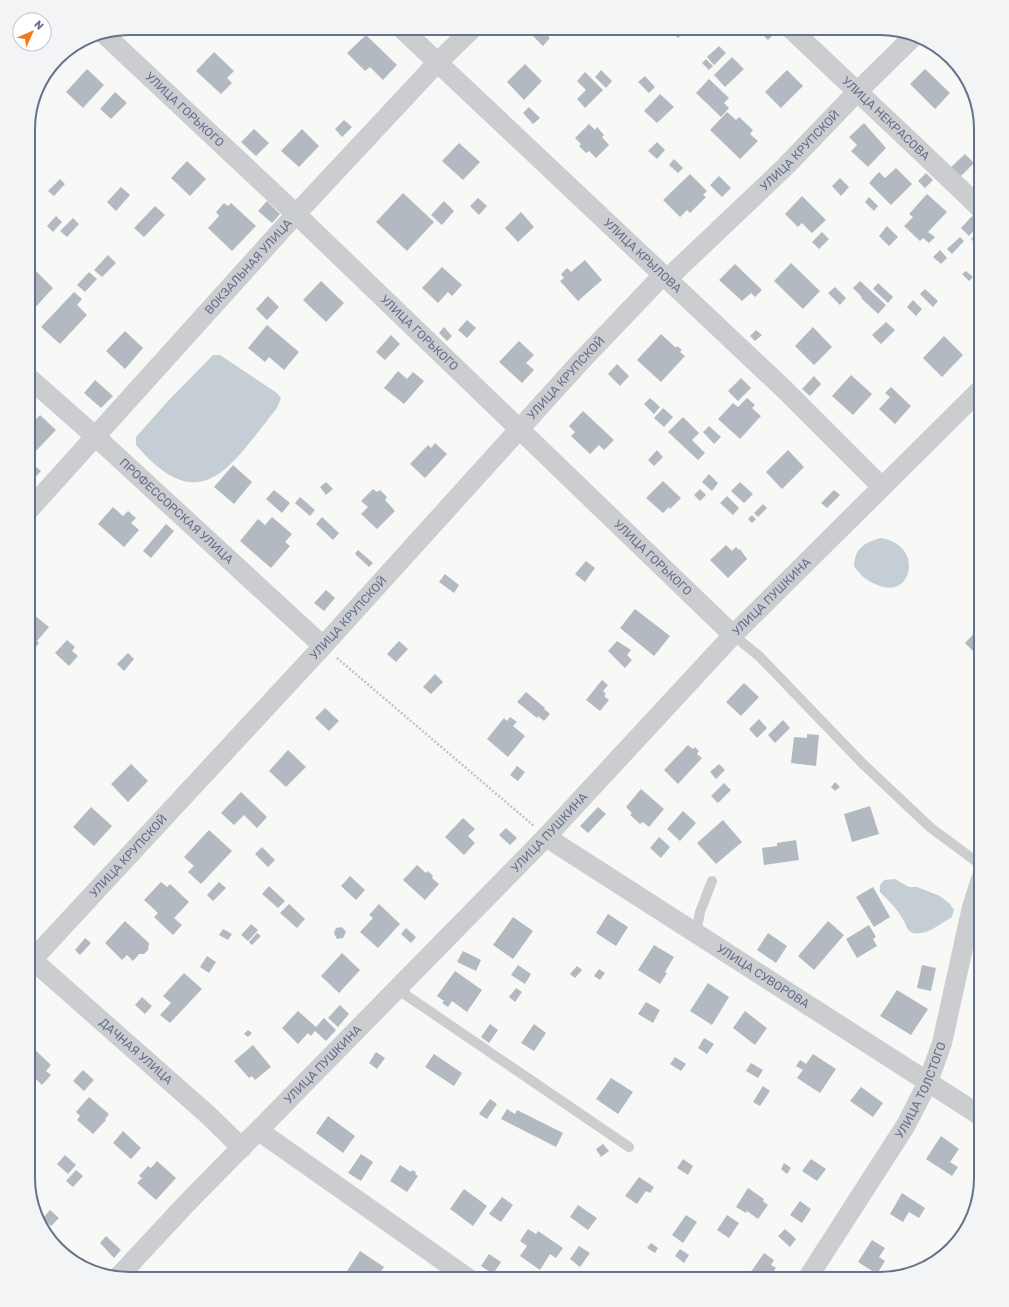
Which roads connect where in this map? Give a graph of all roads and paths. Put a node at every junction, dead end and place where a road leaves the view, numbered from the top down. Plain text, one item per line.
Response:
1 (408, 35) edge
2 (466, 35) edge
3 (797, 35) edge
4 (108, 38) edge
5 (910, 40) edge
6 (437, 63) junction
7 (857, 92) junction
8 (974, 202) edge
9 (296, 214) junction
10 (665, 277) junction
11 (35, 383) edge
12 (974, 396) edge
13 (519, 428) junction
14 (96, 437) junction
15 (881, 486) junction
16 (35, 503) edge
17 (733, 635) junction
18 (323, 646) junction
19 (546, 837) junction
20 (974, 860) edge
21 (712, 881) dead end
22 (974, 901) edge
23 (696, 933) junction
24 (35, 953) edge
25 (35, 962) edge
26 (397, 989) junction
27 (928, 1082) junction
28 (974, 1112) edge
29 (259, 1131) junction
30 (629, 1147) dead end
31 (242, 1148) junction
32 (123, 1272) edge
33 (459, 1272) edge
34 (812, 1272) edge

1 - 6 street, УЛИЦА КРЫЛОВА
2 - 6 street, ВОКЗАЛЬНАЯ УЛИЦА
3 - 7 street, УЛИЦА НЕКРАСОВА
4 - 9 street, УЛИЦА ГОРЬКОГО
5 - 7 street, УЛИЦА КРУПСКОЙ
6 - 9 street, ВОКЗАЛЬНАЯ УЛИЦА
6 - 10 street, УЛИЦА КРЫЛОВА
7 - 8 street, УЛИЦА НЕКРАСОВА
7 - 10 street, УЛИЦА КРУПСКОЙ
9 - 13 street, УЛИЦА ГОРЬКОГО
9 - 14 street, ВОКЗАЛЬНАЯ УЛИЦА
10 - 13 street, УЛИЦА КРУПСКОЙ
10 - 15 street, УЛИЦА КРЫЛОВА
11 - 14 street, ПРОФЕССОРСКАЯ УЛИЦА
12 - 15 street, УЛИЦА ПУШКИНА
13 - 17 street, УЛИЦА ГОРЬКОГО
13 - 18 street, УЛИЦА КРУПСКОЙ
14 - 16 street, ВОКЗАЛЬНАЯ УЛИЦА
14 - 18 street, ПРОФЕССОРСКАЯ УЛИЦА
15 - 17 street, УЛИЦА ПУШКИНА
17 - 19 street, УЛИЦА ПУШКИНА
17 - 20 lane
18 - 19 path
18 - 24 street, УЛИЦА КРУПСКОЙ
19 - 23 street, УЛИЦА СУВОРОВА
19 - 26 street, УЛИЦА ПУШКИНА
21 - 23 lane
22 - 27 street, УЛИЦА ТОЛСТОГО
23 - 27 street, УЛИЦА СУВОРОВА
25 - 31 street, ДАЧНАЯ УЛИЦА
26 - 29 street, УЛИЦА ПУШКИНА
26 - 30 lane
27 - 28 street, УЛИЦА СУВОРОВА
27 - 34 street, УЛИЦА ТОЛСТОГО
29 - 31 street, УЛИЦА ПУШКИНА
29 - 33 street
31 - 32 street, УЛИЦА ПУШКИНА

